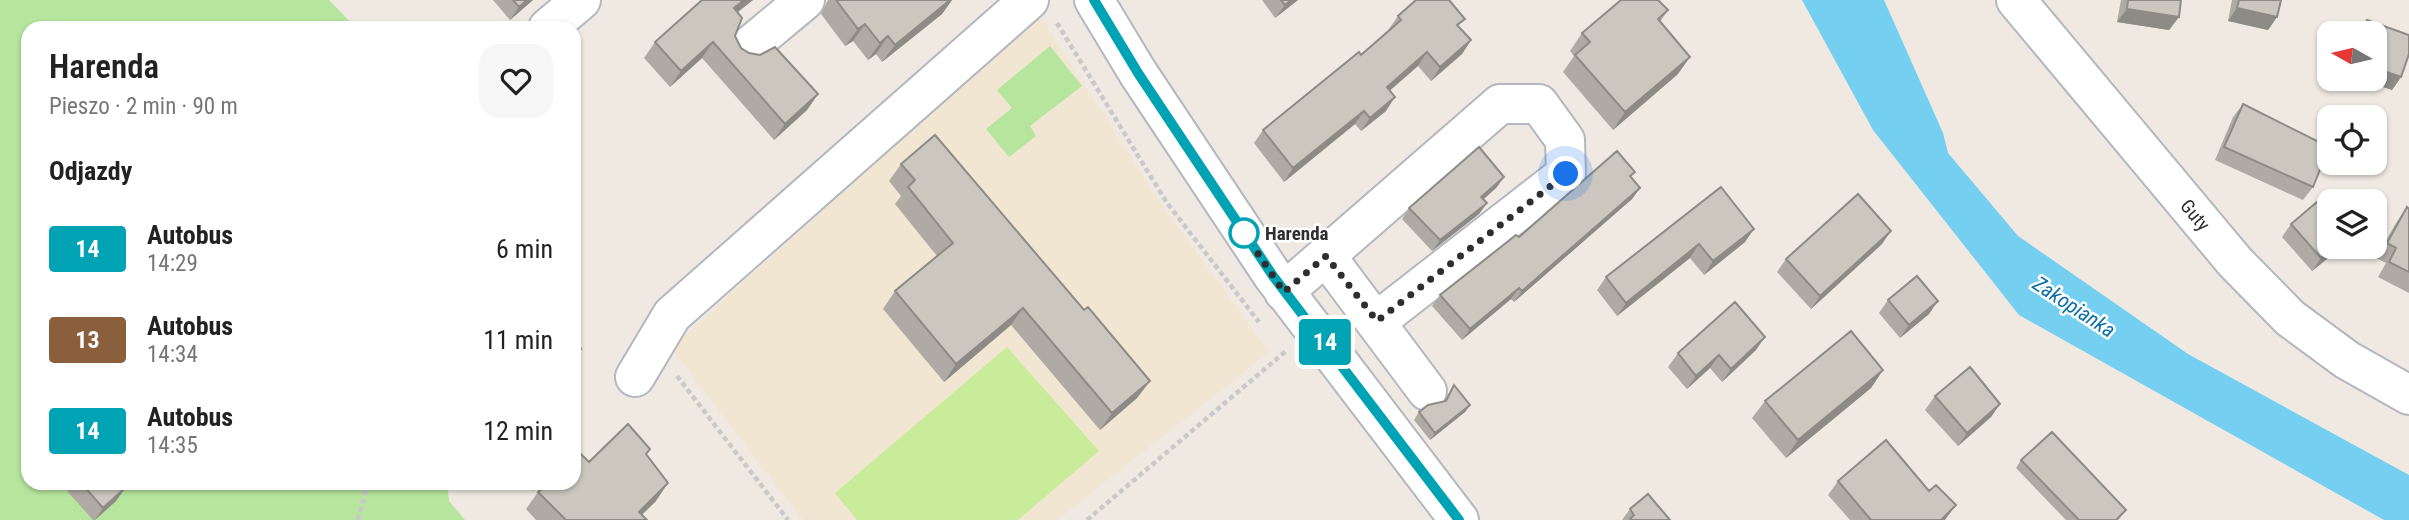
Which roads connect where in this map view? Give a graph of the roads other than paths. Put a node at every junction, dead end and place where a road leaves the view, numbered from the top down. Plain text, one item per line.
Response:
1 (581, 0) edge
2 (805, 0) edge
3 (1094, 0) edge
4 (2030, 6) edge
5 (1042, 9) edge
6 (556, 21) edge
7 (746, 49) edge
8 (1326, 256) junction
9 (1284, 292) junction
10 (1377, 321) junction
11 (645, 361) road end
12 (1427, 391) dead end
13 (2409, 395) edge
14 (1459, 520) edge

1 - 6 street
2 - 7 street
3 - 9 street
4 - 13 street, Guty
5 - 11 street
8 - 9 street
8 - 10 street
8 - 10 street
9 - 14 street
10 - 12 street

